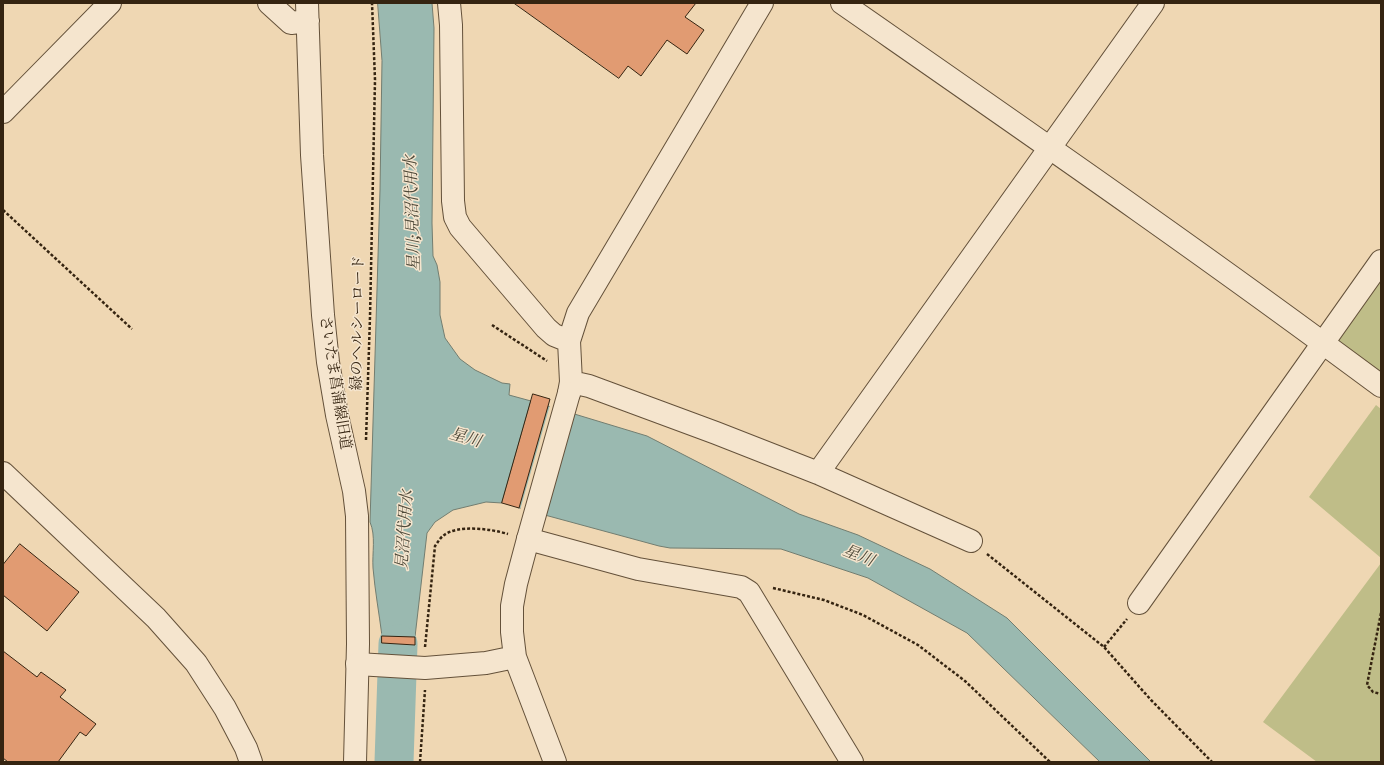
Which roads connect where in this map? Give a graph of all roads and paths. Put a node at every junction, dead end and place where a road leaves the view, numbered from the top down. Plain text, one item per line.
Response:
1 (110, 3) edge
2 (269, 3) edge
3 (372, 3) edge
4 (449, 3) edge
5 (762, 3) edge
6 (842, 3) edge
7 (1153, 3) edge
8 (308, 12) edge
9 (3, 112) edge
10 (1050, 148) junction
11 (3, 210) edge
12 (1381, 261) edge
13 (492, 325) dead end
14 (132, 328) dead end
15 (569, 341) junction
16 (1323, 342) junction
17 (553, 365) dead end
18 (1381, 386) edge
19 (570, 388) junction
20 (366, 442) dead end
21 (3, 473) edge
22 (818, 473) junction
23 (520, 537) junction
24 (971, 541) joint
25 (749, 592) junction
26 (1139, 603) joint
27 (1381, 612) edge
28 (1104, 647) junction
29 (515, 657) junction
30 (420, 660) junction
31 (368, 664) junction
32 (425, 688) dead end
33 (1381, 694) edge
34 (250, 762) edge
35 (355, 762) edge
36 (420, 762) edge
37 (555, 762) edge
38 (852, 762) edge
39 (1050, 762) edge
40 (1212, 762) edge

1 - 9 street
2 - 8 street
3 - 20 path, 緑のヘルシーロード
4 - 15 street
5 - 15 street
6 - 10 street
7 - 10 street
8 - 31 street, さいたま菖蒲線旧道
10 - 16 street
10 - 22 street
11 - 14 path
12 - 16 street
13 - 17 path
15 - 19 street
16 - 18 street
16 - 26 street
19 - 22 street
19 - 23 street
21 - 34 street
22 - 24 street
23 - 25 street
23 - 29 street
23 - 30 path
24 - 28 path
25 - 38 street
25 - 39 path
26 - 28 path
27 - 33 path
28 - 40 path
29 - 30 street
29 - 37 street
30 - 31 street
31 - 35 street, さいたま菖蒲線旧道
32 - 36 path

